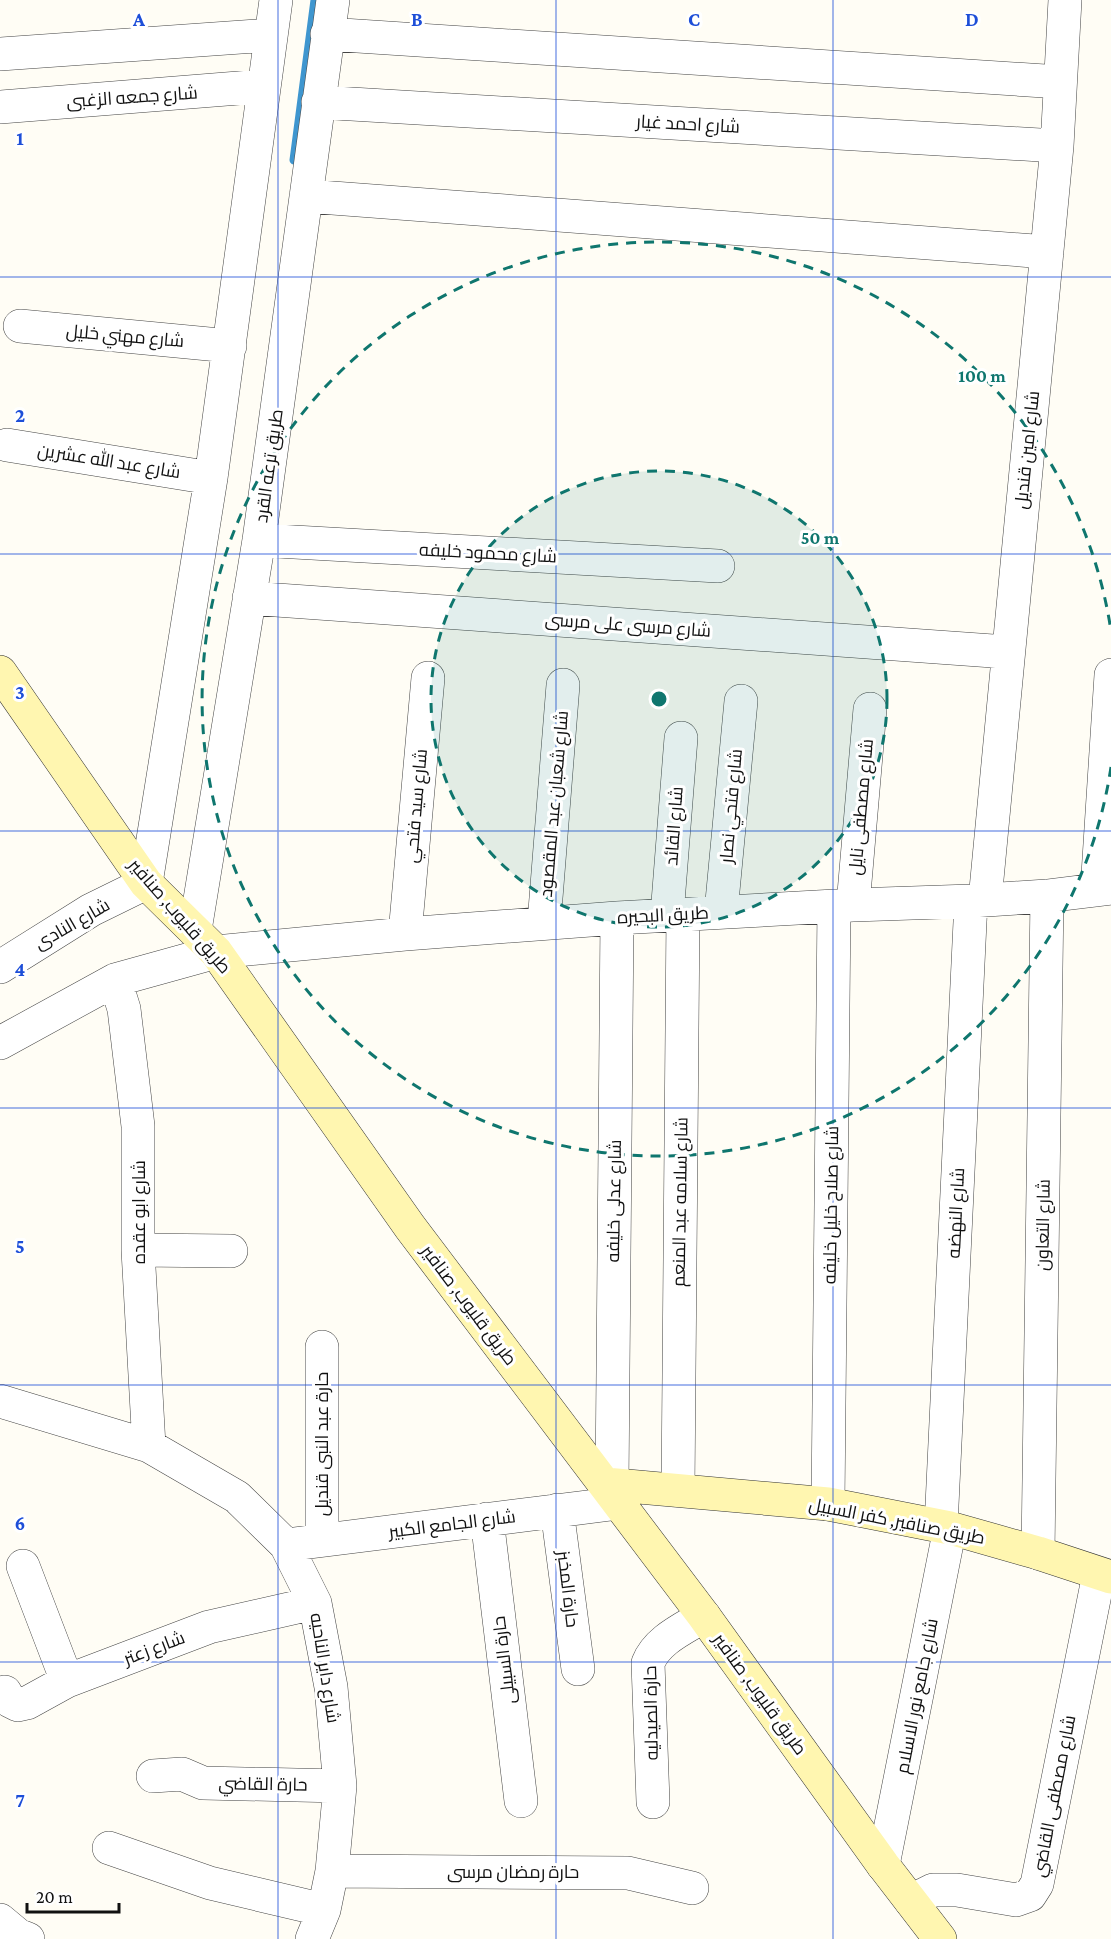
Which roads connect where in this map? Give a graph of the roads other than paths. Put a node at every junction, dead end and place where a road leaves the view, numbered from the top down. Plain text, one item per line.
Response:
1 (276, 0) edge
2 (333, 0) edge
3 (1065, 0) edge
4 (327, 34) junction
5 (271, 35) junction
6 (0, 54) edge
7 (1060, 82) junction
8 (264, 86) junction
9 (318, 102) junction
10 (0, 107) edge
11 (1057, 146) junction
12 (306, 196) junction
13 (1047, 252) junction
14 (20, 326) dead end
15 (230, 346) junction
16 (7, 445) dead end
17 (211, 477) junction
18 (259, 540) junction
19 (718, 566) dead end
20 (249, 598) junction
21 (1007, 652) junction
22 (0, 672) edge
23 (1111, 675) edge
24 (428, 678) dead end
25 (563, 685) dead end
26 (741, 701) dead end
27 (870, 709) dead end
28 (681, 738) dead end
29 (146, 883) junction
30 (1104, 889) edge
31 (1047, 896) junction
32 (978, 900) junction
33 (843, 905) junction
34 (721, 912) junction
35 (675, 914) junction
36 (617, 918) junction
37 (544, 923) junction
38 (405, 934) junction
39 (206, 941) junction
40 (0, 967) edge
41 (115, 980) junction
42 (0, 1042) edge
43 (138, 1250) junction
44 (231, 1251) dead end
45 (322, 1347) dead end
46 (0, 1401) edge
47 (149, 1446) junction
48 (678, 1490) junction
49 (612, 1491) junction
50 (828, 1504) junction
51 (558, 1510) junction
52 (487, 1519) junction
53 (945, 1527) junction
54 (322, 1540) junction
55 (286, 1545) junction
56 (1038, 1553) junction
57 (22, 1566) dead end
58 (1105, 1576) edge
59 (315, 1603) junction
60 (704, 1616) junction
61 (578, 1669) dead end
62 (67, 1682) junction
63 (5, 1692) dead end
64 (153, 1776) dead end
65 (340, 1786) junction
66 (521, 1801) dead end
67 (653, 1802) dead end
68 (109, 1848) dead end
69 (883, 1865) junction
70 (332, 1871) junction
71 (692, 1888) dead end
72 (911, 1901) junction
73 (0, 1920) edge
74 (323, 1930) edge
75 (28, 1939) edge
76 (940, 1939) edge

1 - 5 street
2 - 4 street, طريق ترعه القرد
3 - 7 street, شارع امين قنديل
4 - 7 street
4 - 9 street, طريق ترعه القرد
5 - 6 street
5 - 8 street
7 - 11 street, شارع امين قنديل
8 - 10 street, شارع جمعه الزغبى
8 - 15 street
9 - 11 street, شارع احمد غيار
9 - 12 street, طريق ترعه القرد
11 - 13 street, شارع امين قنديل
12 - 13 street
12 - 18 street, طريق ترعه القرد
13 - 21 street, شارع امين قنديل
14 - 15 street, شارع مهني خليل
15 - 17 street
16 - 17 street, شارع عبد الله عشرين
17 - 29 street
18 - 19 street, شارع محمود خليفه
18 - 20 street, طريق ترعه القرد
20 - 21 street, شارع مرسى على مرسى
20 - 39 street, طريق ترعه القرد
21 - 32 street, شارع امين قنديل
22 - 29 street, طريق قليوب, صنافير
23 - 30 street
24 - 38 street, شارع سيد فتحي
25 - 37 street, شارع شعبان عبد المقصود
26 - 34 street, شارع فتحي نصار
27 - 33 street, شارع مصطفى نايل
28 - 35 street, شارع القائد
29 - 39 street, طريق قليوب, صنافير
29 - 40 street, شارع النادى
30 - 31 street, طريق البحيره
31 - 32 street, طريق البحيره
31 - 56 street, شارع التعاون
32 - 33 street, طريق البحيره
32 - 53 street, شارع النهضه
33 - 34 street, طريق البحيره
33 - 50 street, شارع صلاح خليل خليفه
34 - 35 street, طريق البحيره
35 - 36 street, طريق البحيره
35 - 48 street, شارع سلامه عبد المنعم
36 - 37 street, طريق البحيره
36 - 49 street, شارع عدلى خليفه
37 - 38 street, طريق البحيره
38 - 39 street, طريق البحيره
39 - 41 street, طريق البحيره
39 - 49 street, طريق قليوب, صنافير
41 - 42 street, طريق البحيره
41 - 43 street, شارع ابو عقده
43 - 44 street
43 - 47 street, شارع ابو عقده
45 - 54 street, حارة عبد النبى قنديل
46 - 47 street, شارع داير الناحيه
47 - 55 street, شارع داير الناحيه
48 - 49 street, طريق صنافير, كفر السبيل
48 - 50 street, طريق صنافير, كفر السبيل
49 - 51 street, شارع الجامع الكبير
49 - 60 street, طريق قليوب, صنافير
50 - 53 street, طريق صنافير, كفر السبيل
51 - 52 street, شارع الجامع الكبير
51 - 61 street, حارة المخبز
52 - 54 street, شارع الجامع الكبير
52 - 66 street, حارة السبيلى
53 - 56 street, طريق صنافير, كفر السبيل
53 - 69 street, شارع جامع نور الاسلام
54 - 55 street, شارع الجامع الكبير
55 - 59 street, شارع داير الناحيه
56 - 58 street, طريق صنافير, كفر السبيل
57 - 62 street
58 - 72 street, شارع مصطفى القاضي
59 - 62 street, شارع زعتر
59 - 65 street, شارع داير الناحيه
60 - 67 street, حارة الصيدليه
60 - 69 street, طريق قليوب, صنافير
62 - 63 street, شارع زعتر
64 - 65 street, حارة القاضي
65 - 70 street, شارع داير الناحيه
68 - 74 street
69 - 72 street, طريق قليوب, صنافير
70 - 71 street, حارة رمضان مرسى
70 - 74 street, شارع داير الناحيه
72 - 76 street, طريق قليوب, صنافير
73 - 75 street

